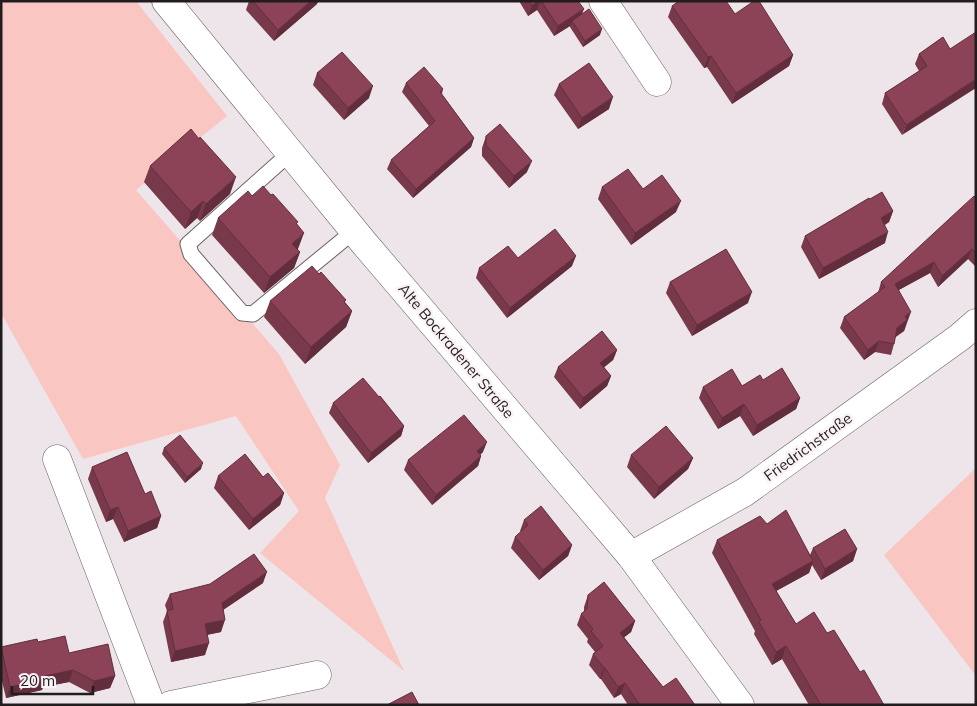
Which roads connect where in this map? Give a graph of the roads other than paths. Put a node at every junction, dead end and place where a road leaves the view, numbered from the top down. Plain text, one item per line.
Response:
1 (166, 1) edge
2 (604, 1) edge
3 (657, 82) dead end
4 (290, 152) junction
5 (354, 231) junction
6 (976, 323) edge
7 (57, 459) dead end
8 (631, 556) junction
9 (317, 675) dead end
10 (151, 705) edge
11 (171, 705) edge
12 (740, 705) edge

1 - 4 street, Alte Bockradener Straße
2 - 3 street
4 - 5 street, Alte Bockradener Straße
4 - 5 lane
5 - 8 street, Alte Bockradener Straße
6 - 8 street, Friedrichstraße
7 - 10 street
8 - 12 street, Alte Bockradener Straße
9 - 11 street

